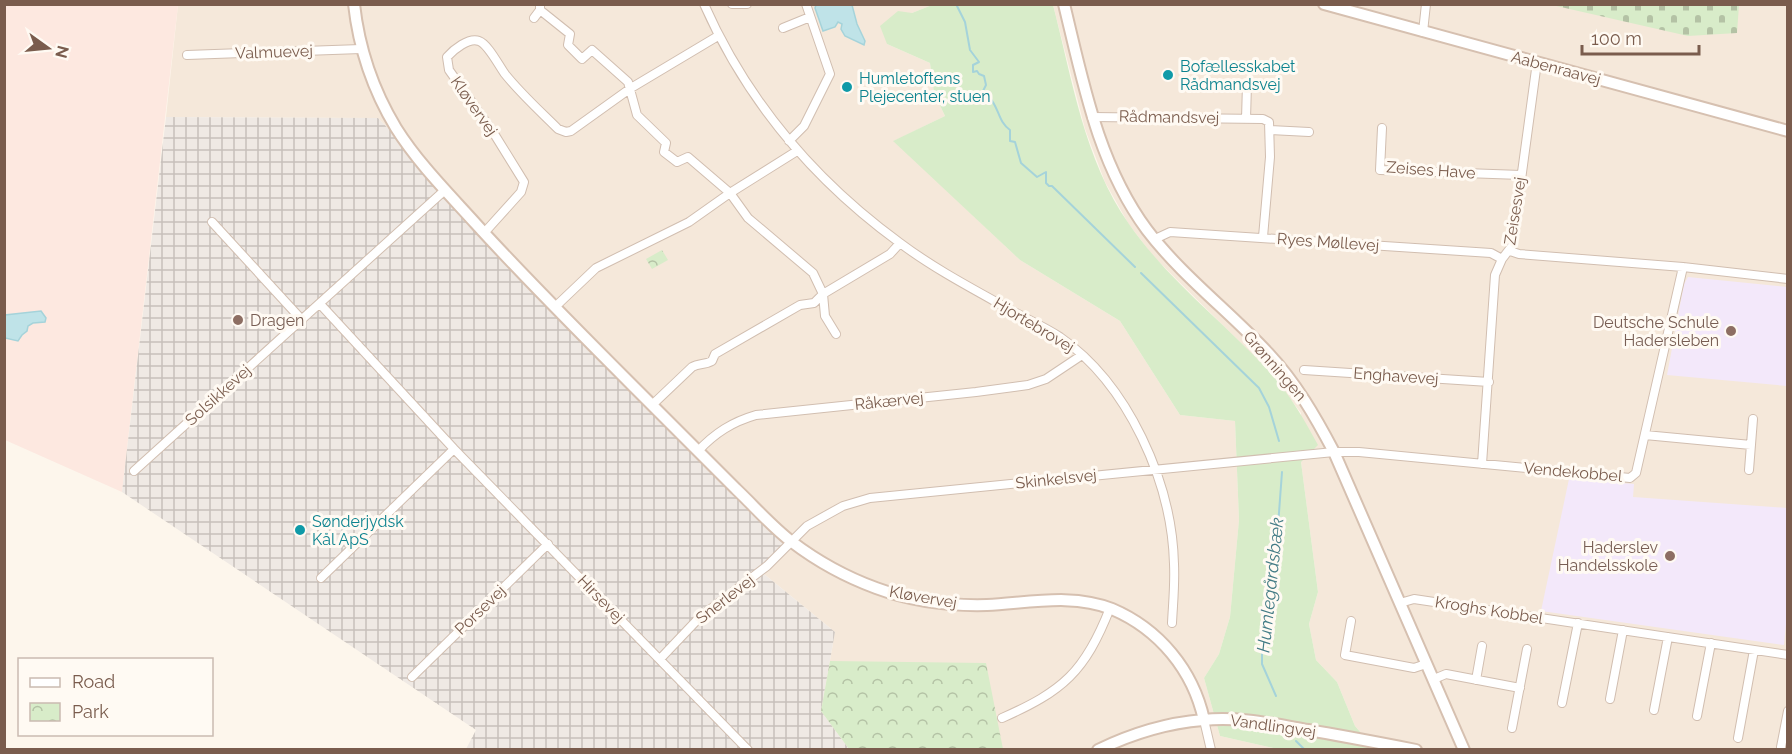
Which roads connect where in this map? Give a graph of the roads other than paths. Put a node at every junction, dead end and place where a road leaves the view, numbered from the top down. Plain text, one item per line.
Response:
1 (354, 4) edge
2 (704, 4) edge
3 (732, 4) edge
4 (747, 4) edge
5 (806, 4) edge
6 (1064, 4) edge
7 (1324, 4) edge
8 (1426, 4) edge
9 (540, 7) edge
10 (810, 17) junction
11 (534, 18) dead end
12 (783, 28) dead end
13 (1423, 33) junction
14 (718, 36) junction
15 (361, 49) junction
16 (187, 55) dead end
17 (1537, 62) junction
18 (1247, 84) dead end
19 (631, 88) junction
20 (1092, 117) junction
21 (1246, 119) junction
22 (1382, 128) dead end
23 (1270, 130) junction
24 (1788, 131) edge
25 (1309, 132) dead end
26 (789, 141) junction
27 (797, 151) junction
28 (1521, 176) junction
29 (445, 190) junction
30 (730, 193) junction
31 (213, 222) dead end
32 (484, 232) junction
33 (1263, 237) junction
34 (1155, 239) junction
35 (900, 243) junction
36 (1510, 251) junction
37 (1502, 259) junction
38 (1683, 267) junction
39 (1788, 279) edge
40 (824, 294) junction
41 (320, 304) junction
42 (555, 307) junction
43 (302, 320) junction
44 (836, 334) dead end
45 (1082, 355) junction
46 (1304, 370) dead end
47 (1489, 382) junction
48 (652, 405) junction
49 (1753, 419) dead end
50 (1645, 435) junction
51 (1751, 445) junction
52 (454, 449) junction
53 (698, 450) junction
54 (1334, 452) junction
55 (1482, 464) junction
56 (1154, 469) junction
57 (1749, 470) dead end
58 (134, 471) dead end
59 (790, 541) junction
60 (548, 544) junction
61 (321, 578) dead end
62 (1400, 603) junction
63 (1110, 609) junction
64 (1352, 621) dead end
65 (1172, 623) dead end
66 (1578, 623) junction
67 (1623, 630) junction
68 (1668, 637) junction
69 (1711, 643) junction
70 (1482, 646) dead end
71 (1527, 649) dead end
72 (1754, 650) junction
73 (1788, 655) edge
74 (660, 659) junction
75 (1426, 664) junction
76 (412, 677) dead end
77 (1434, 679) junction
78 (1476, 680) junction
79 (1520, 688) junction
80 (1610, 699) dead end
81 (1562, 703) dead end
82 (1654, 710) dead end
83 (1788, 711) edge
84 (1697, 716) dead end
85 (1002, 718) dead end
86 (1204, 720) junction
87 (1512, 728) dead end
88 (1738, 738) dead end
89 (1780, 747) dead end
90 (748, 750) edge
91 (1098, 750) edge
92 (1211, 750) edge
93 (1416, 750) edge
94 (1464, 750) edge

1 - 15 street, Kløvervej
2 - 14 street, Hjortebrovej
3 - 4 street
5 - 10 street
6 - 20 street, Grønningen
7 - 13 street, Aabenraavej
8 - 13 street
9 - 11 street
9 - 19 street
10 - 12 street
10 - 26 street
13 - 17 street, Aabenraavej
14 - 19 street
14 - 26 street, Hjortebrovej
15 - 16 street, Valmuevej
15 - 29 street, Kløvervej
17 - 24 street, Aabenraavej
17 - 28 street, Zeisesvej
18 - 21 street
19 - 30 street
19 - 32 street, Kløvervej
20 - 21 street, Rådmandsvej
20 - 34 street, Grønningen
21 - 23 street, Rådmandsvej
22 - 28 street, Zeises Have
23 - 25 street, Rådmandsvej
23 - 33 street
26 - 27 street, Hjortebrovej
27 - 30 street
27 - 35 street, Hjortebrovej
28 - 36 street, Zeisesvej
29 - 32 street, Kløvervej
29 - 41 street, Solsikkevej
30 - 40 street
30 - 42 street
31 - 43 street
32 - 42 street, Kløvervej
33 - 34 street, Ryes Møllevej
33 - 37 street, Ryes Møllevej
34 - 54 street, Grønningen
35 - 40 street
35 - 45 street, Hjortebrovej
36 - 37 street, Zeisesvej
36 - 38 street
37 - 47 street, Zeisesvej
38 - 39 street
38 - 50 street, Vendekobbel
40 - 44 street
40 - 48 street
41 - 43 street, Solsikkevej
41 - 52 street, Hirsevej
42 - 48 street, Kløvervej
43 - 58 street, Solsikkevej
45 - 53 street, Råkærvej
45 - 56 street, Hjortebrovej
46 - 47 street, Enghavevej
47 - 55 street, Zeisesvej
48 - 53 street, Kløvervej
49 - 51 street
50 - 51 street
50 - 55 street, Vendekobbel
51 - 57 street
52 - 60 street, Hirsevej
52 - 61 street
53 - 59 street, Kløvervej
54 - 55 street, Vendekobbel
54 - 56 street, Skinkelsvej
54 - 62 street, Grønningen
56 - 59 street, Skinkelsvej
56 - 65 street, Hjortebrovej
59 - 63 street, Kløvervej
59 - 74 street, Snerlevej
60 - 74 street, Hirsevej
60 - 76 street, Porsevej
62 - 66 street, Kroghs Kobbel
62 - 75 street, Grønningen
63 - 85 street
63 - 86 street, Kløvervej
64 - 75 street
66 - 67 street, Kroghs Kobbel
66 - 81 street
67 - 68 street, Kroghs Kobbel
67 - 80 street
68 - 69 street, Kroghs Kobbel
68 - 82 street
69 - 72 street, Kroghs Kobbel
69 - 84 street
70 - 78 street
71 - 79 street
72 - 73 street, Kroghs Kobbel
72 - 88 street
74 - 90 street, Hirsevej
75 - 77 street, Grønningen
77 - 78 street
77 - 94 street, Grønningen
78 - 79 street
79 - 87 street
83 - 89 street
86 - 91 street, Vandlingvej
86 - 92 street
86 - 93 street, Vandlingvej

